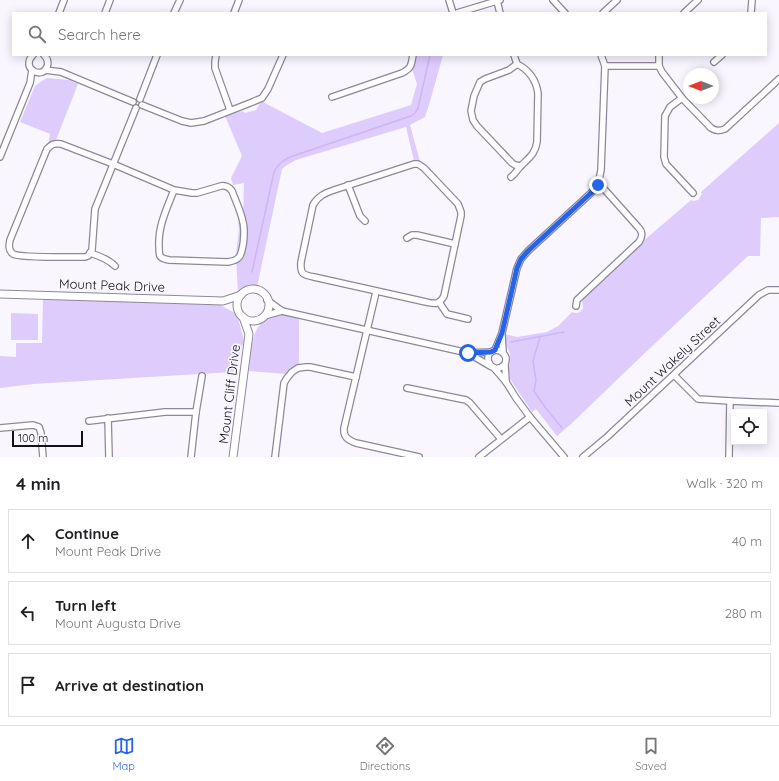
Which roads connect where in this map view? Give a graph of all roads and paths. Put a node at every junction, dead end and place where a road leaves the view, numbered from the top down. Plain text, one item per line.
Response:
1 (64, 0) edge
2 (110, 0) edge
3 (180, 0) edge
4 (239, 0) edge
5 (449, 0) edge
6 (553, 0) edge
7 (617, 0) edge
8 (698, 0) edge
9 (752, 0) edge
10 (498, 1) edge
11 (59, 12) edge
12 (105, 12) edge
13 (174, 12) edge
14 (234, 12) edge
15 (453, 12) edge
16 (461, 12) edge
17 (500, 12) edge
18 (564, 12) edge
19 (604, 12) edge
20 (685, 12) edge
21 (751, 12) edge
22 (32, 56) edge
23 (157, 56) edge
24 (216, 56) edge
25 (283, 56) edge
26 (413, 56) edge
27 (514, 56) edge
28 (601, 56) edge
29 (659, 56) edge
30 (721, 56) edge
31 (46, 57) edge
32 (714, 62) dead end
33 (517, 64) junction
34 (605, 66) junction
35 (659, 66) junction
36 (32, 70) junction
37 (42, 71) junction
38 (61, 72) junction
39 (779, 79) edge
40 (30, 83) junction
41 (332, 97) dead end
42 (682, 98) junction
43 (140, 99) junction
44 (133, 102) junction
45 (142, 105) junction
46 (136, 108) junction
47 (230, 110) junction
48 (0, 157) edge
49 (113, 164) junction
50 (520, 166) junction
51 (511, 177) dead end
52 (348, 185) junction
53 (598, 185) junction
54 (174, 190) junction
55 (693, 193) dead end
56 (365, 220) dead end
57 (407, 238) dead end
58 (455, 244) junction
59 (90, 253) junction
60 (115, 266) dead end
61 (779, 290) edge
62 (376, 292) junction
63 (0, 294) edge
64 (241, 295) junction
65 (268, 300) junction
66 (223, 301) junction
67 (439, 302) junction
68 (576, 306) dead end
69 (282, 311) junction
70 (241, 314) junction
71 (261, 318) junction
72 (468, 319) dead end
73 (366, 330) junction
74 (502, 333) junction
75 (249, 334) junction
76 (493, 351) junction
77 (502, 352) junction
78 (468, 353) junction
79 (505, 364) junction
80 (492, 367) junction
81 (674, 375) junction
82 (202, 376) dead end
83 (356, 378) junction
84 (506, 382) junction
85 (407, 388) dead end
86 (730, 401) junction
87 (779, 402) edge
88 (196, 412) junction
89 (530, 417) junction
90 (108, 418) junction
91 (89, 420) dead end
92 (0, 428) edge
93 (501, 440) junction
94 (43, 457) edge
95 (109, 457) edge
96 (191, 457) edge
97 (233, 457) edge
98 (275, 457) edge
99 (419, 457) edge
100 (479, 457) edge
101 (564, 457) edge
102 (583, 457) edge
103 (729, 457) edge

1 - 11 street
2 - 12 street
3 - 13 street
4 - 14 street
5 - 15 street
6 - 18 street
7 - 19 street
8 - 20 street
9 - 21 street
10 - 16 street
10 - 17 street
22 - 36 street
23 - 43 street
24 - 47 street
25 - 47 street
26 - 41 street
27 - 33 street
28 - 34 street
29 - 35 street
30 - 32 street
31 - 37 street
31 - 38 street
33 - 50 street
33 - 50 street
34 - 35 street
34 - 53 street
35 - 42 street
36 - 37 street
36 - 40 street
37 - 38 street
37 - 40 street
38 - 44 street
39 - 42 street
40 - 48 street
42 - 55 street
43 - 44 street
43 - 45 street
44 - 46 street
45 - 46 street
45 - 47 street
46 - 49 street
49 - 54 street
49 - 59 street
49 - 59 street
50 - 51 street
52 - 56 street
52 - 58 street
52 - 62 street
53 - 68 street
53 - 74 street
54 - 54 street
57 - 58 street
58 - 67 street
59 - 60 street
61 - 81 street, Mount Wakely Street
62 - 67 street
62 - 73 street
63 - 66 street, Mount Peak Drive
64 - 65 street, Mount Peak Drive
64 - 66 street, Mount Peak Drive
64 - 70 street
65 - 69 street, Mount Peak Drive
65 - 71 street
66 - 70 street, Mount Peak Drive
67 - 72 street
69 - 71 street, Mount Peak Drive
69 - 73 street, Mount Peak Drive
70 - 71 street, Mount Peak Drive
70 - 75 street, Mount Cliff Drive
71 - 75 street, Mount Cliff Drive
73 - 78 street, Mount Peak Drive
73 - 83 street
74 - 76 street
74 - 77 street
75 - 97 street, Mount Cliff Drive
76 - 77 street, Mount Peak Drive
76 - 78 street, Mount Peak Drive
76 - 80 street
77 - 79 street
78 - 80 street, Mount Peak Drive
79 - 80 street
79 - 84 street
80 - 84 street, Mount Peak Drive
81 - 86 street
81 - 102 street, Mount Wakely Street
82 - 88 street
83 - 98 street
83 - 99 street
84 - 89 street, Mount Peak Drive
85 - 93 street
86 - 87 street
86 - 103 street
88 - 90 street
88 - 96 street
89 - 93 street
89 - 101 street, Mount Peak Drive
90 - 91 street
90 - 95 street
92 - 94 street
93 - 100 street

